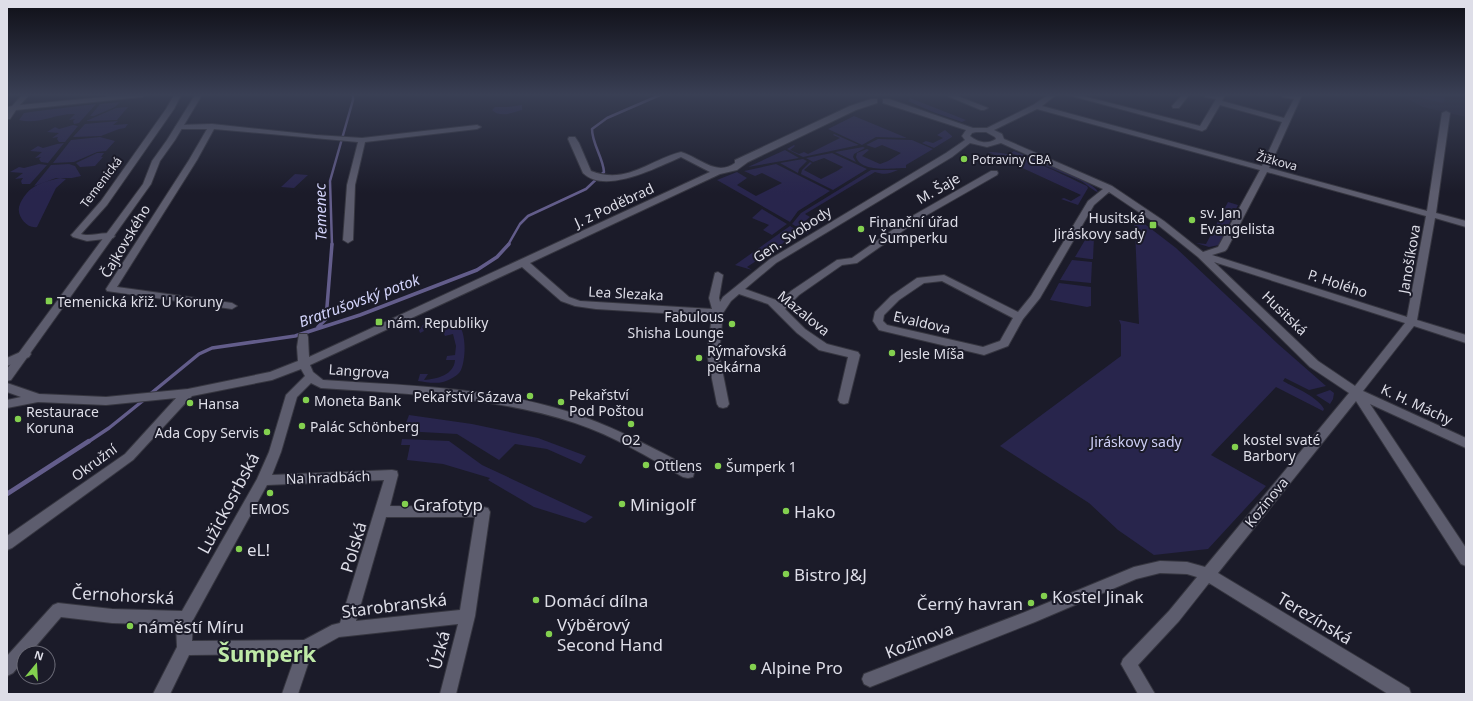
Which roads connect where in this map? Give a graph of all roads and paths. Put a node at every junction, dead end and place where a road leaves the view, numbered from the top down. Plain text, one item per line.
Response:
1 (179, 127) edge
2 (157, 128) edge
3 (211, 128) edge
4 (228, 128) edge
5 (477, 128) dead end
6 (812, 128) edge
7 (956, 128) edge
8 (993, 128) edge
9 (1001, 128) edge
10 (1111, 128) edge
11 (1283, 128) edge
12 (1444, 128) edge
13 (988, 130) junction
14 (970, 134) junction
15 (572, 139) dead end
16 (997, 139) junction
17 (362, 140) junction
18 (980, 144) junction
19 (949, 155) junction
20 (1264, 170) junction
21 (717, 172) junction
22 (994, 173) dead end
23 (1109, 188) junction
24 (1431, 214) junction
25 (1466, 224) edge
26 (110, 236) junction
27 (348, 240) dead end
28 (1201, 255) junction
29 (523, 262) junction
30 (718, 275) dead end
31 (738, 290) junction
32 (232, 306) dead end
33 (779, 308) junction
34 (718, 313) junction
35 (1019, 317) junction
36 (1412, 321) junction
37 (303, 337) dead end
38 (1466, 339) edge
39 (25, 354) junction
40 (7, 362) edge
41 (305, 363) junction
42 (7, 377) edge
43 (311, 377) junction
44 (7, 387) edge
45 (1356, 392) junction
46 (188, 393) junction
47 (39, 398) junction
48 (844, 400) dead end
49 (7, 404) edge
50 (723, 404) dead end
51 (1466, 443) edge
52 (688, 473) dead end
53 (392, 475) joint
54 (263, 480) junction
55 (382, 511) junction
56 (7, 544) edge
57 (1466, 560) edge
58 (1207, 574) junction
59 (467, 616) junction
60 (186, 618) junction
61 (346, 629) junction
62 (306, 647) junction
63 (185, 648) junction
64 (7, 668) edge
65 (870, 679) dead end
66 (162, 694) edge
67 (290, 694) edge
68 (448, 694) edge
69 (1147, 694) edge
70 (1403, 694) edge

1 - 26 street
2 - 26 street, Temenická
3 - 32 street, Čajkovského
4 - 17 street
5 - 17 street
6 - 21 street, J. z Poděbrad
7 - 14 street
8 - 13 street
9 - 16 street
10 - 20 street, Žižkova
11 - 20 street
12 - 24 street, Janošíkova
13 - 14 street
13 - 16 street
14 - 18 street, Gen. Svobody
14 - 19 street, Gen. Svobody
15 - 21 street
16 - 18 street, Gen. Svobody
16 - 23 street, Husitská
17 - 27 street
18 - 19 street, Gen. Svobody
19 - 31 street, Gen. Svobody
20 - 24 street, Žižkova
20 - 28 street
21 - 29 street, J. z Poděbrad
22 - 33 street, M. Šaje
23 - 28 street, Husitská
23 - 35 street, Evaldova
24 - 25 street, Žižkova
24 - 36 street, Janošíkova
26 - 39 street
28 - 36 street, P. Holého
28 - 45 street, Husitská
29 - 34 street, Lea Slezaka
29 - 41 street
30 - 34 street
31 - 33 street, Mazalova
31 - 34 street, Gen. Svobody
33 - 48 street, Mazalova
34 - 50 street, Gen. Svobody
35 - 35 street, Evaldova
36 - 38 street, P. Holého
36 - 45 street, Janošíkova
37 - 41 street, Langrova
39 - 40 street
39 - 42 street
41 - 43 street, Langrova
41 - 46 street
43 - 52 street, Langrova
43 - 54 street, Lužickosrbská
44 - 47 street
45 - 51 street, K. H. Máchy
45 - 57 street, Husitská
45 - 58 street, Kozinova
46 - 47 street
46 - 56 street, Okružní
47 - 49 street
53 - 54 street, Na hradbách
53 - 55 street, Polská
54 - 60 street, Lužickosrbská
55 - 59 street
55 - 61 street, Polská
58 - 65 street, Kozinova
58 - 69 street, Kozinova
58 - 70 street, Terezínská
59 - 61 street, Starobranská
59 - 68 street, Úzká
60 - 63 street, Lužickosrbská
60 - 64 street, Černohorská
61 - 62 street, Starobranská
62 - 63 street
62 - 67 street
63 - 66 street

